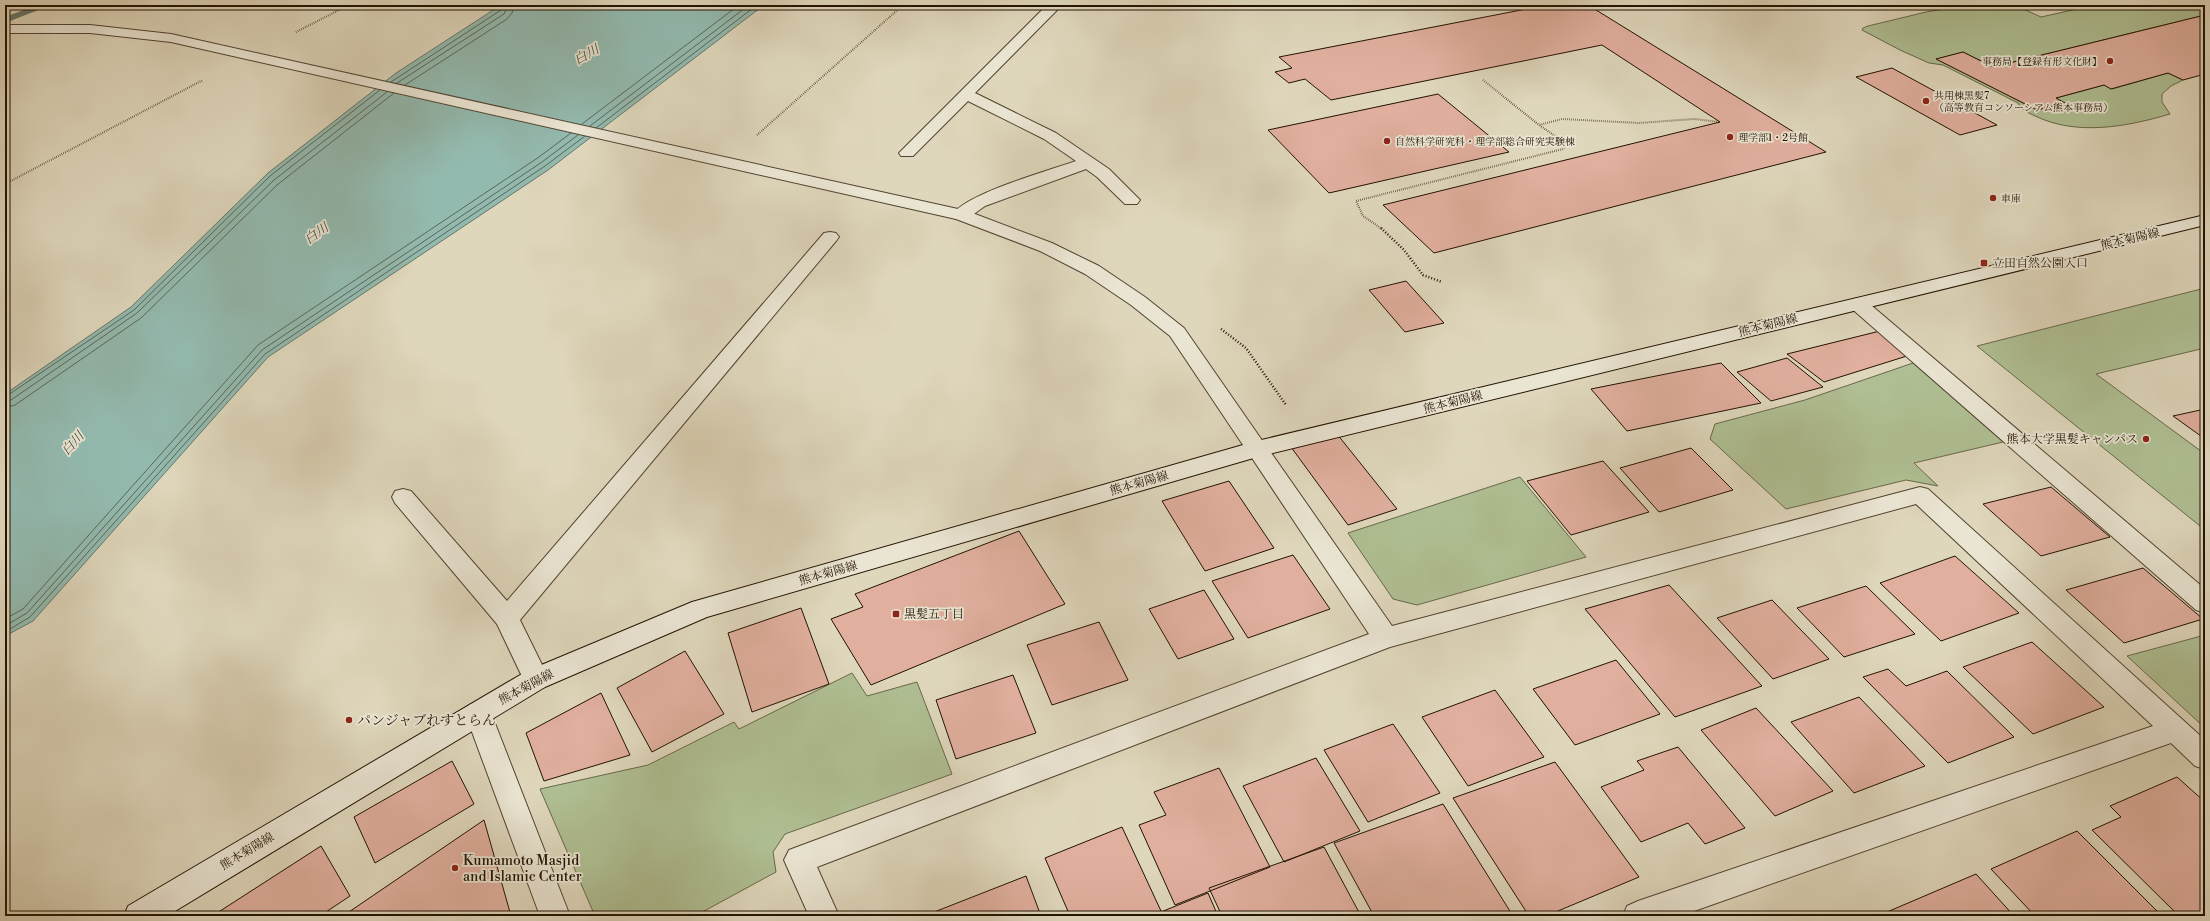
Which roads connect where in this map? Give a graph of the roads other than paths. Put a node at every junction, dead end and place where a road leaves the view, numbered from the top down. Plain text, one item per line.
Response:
1 (1055, 5) edge
2 (5, 29) edge
3 (965, 94) junction
4 (907, 153) dead end
5 (1088, 163) junction
6 (1130, 200) dead end
7 (961, 215) junction
8 (2205, 220) edge
9 (830, 237) dead end
10 (1858, 304) junction
11 (1258, 450) junction
12 (403, 497) dead end
13 (2205, 603) edge
14 (507, 618) junction
15 (1386, 638) junction
16 (536, 679) junction
17 (478, 713) junction
18 (2176, 730) junction
19 (2205, 757) edge
20 (139, 916) edge
21 (555, 916) edge
22 (824, 916) edge
23 (1638, 916) edge

1 - 3 street
2 - 7 street
3 - 4 street
3 - 5 street
5 - 6 street
5 - 7 street
7 - 11 street
8 - 10 street, 熊本菊陽線
9 - 14 street
10 - 11 street, 熊本菊陽線
10 - 13 street
11 - 15 street
11 - 16 street, 熊本菊陽線
12 - 14 street
14 - 16 street
15 - 18 street
15 - 22 street
16 - 17 street, 熊本菊陽線
17 - 20 street, 熊本菊陽線
17 - 21 street
18 - 19 street
18 - 23 street

